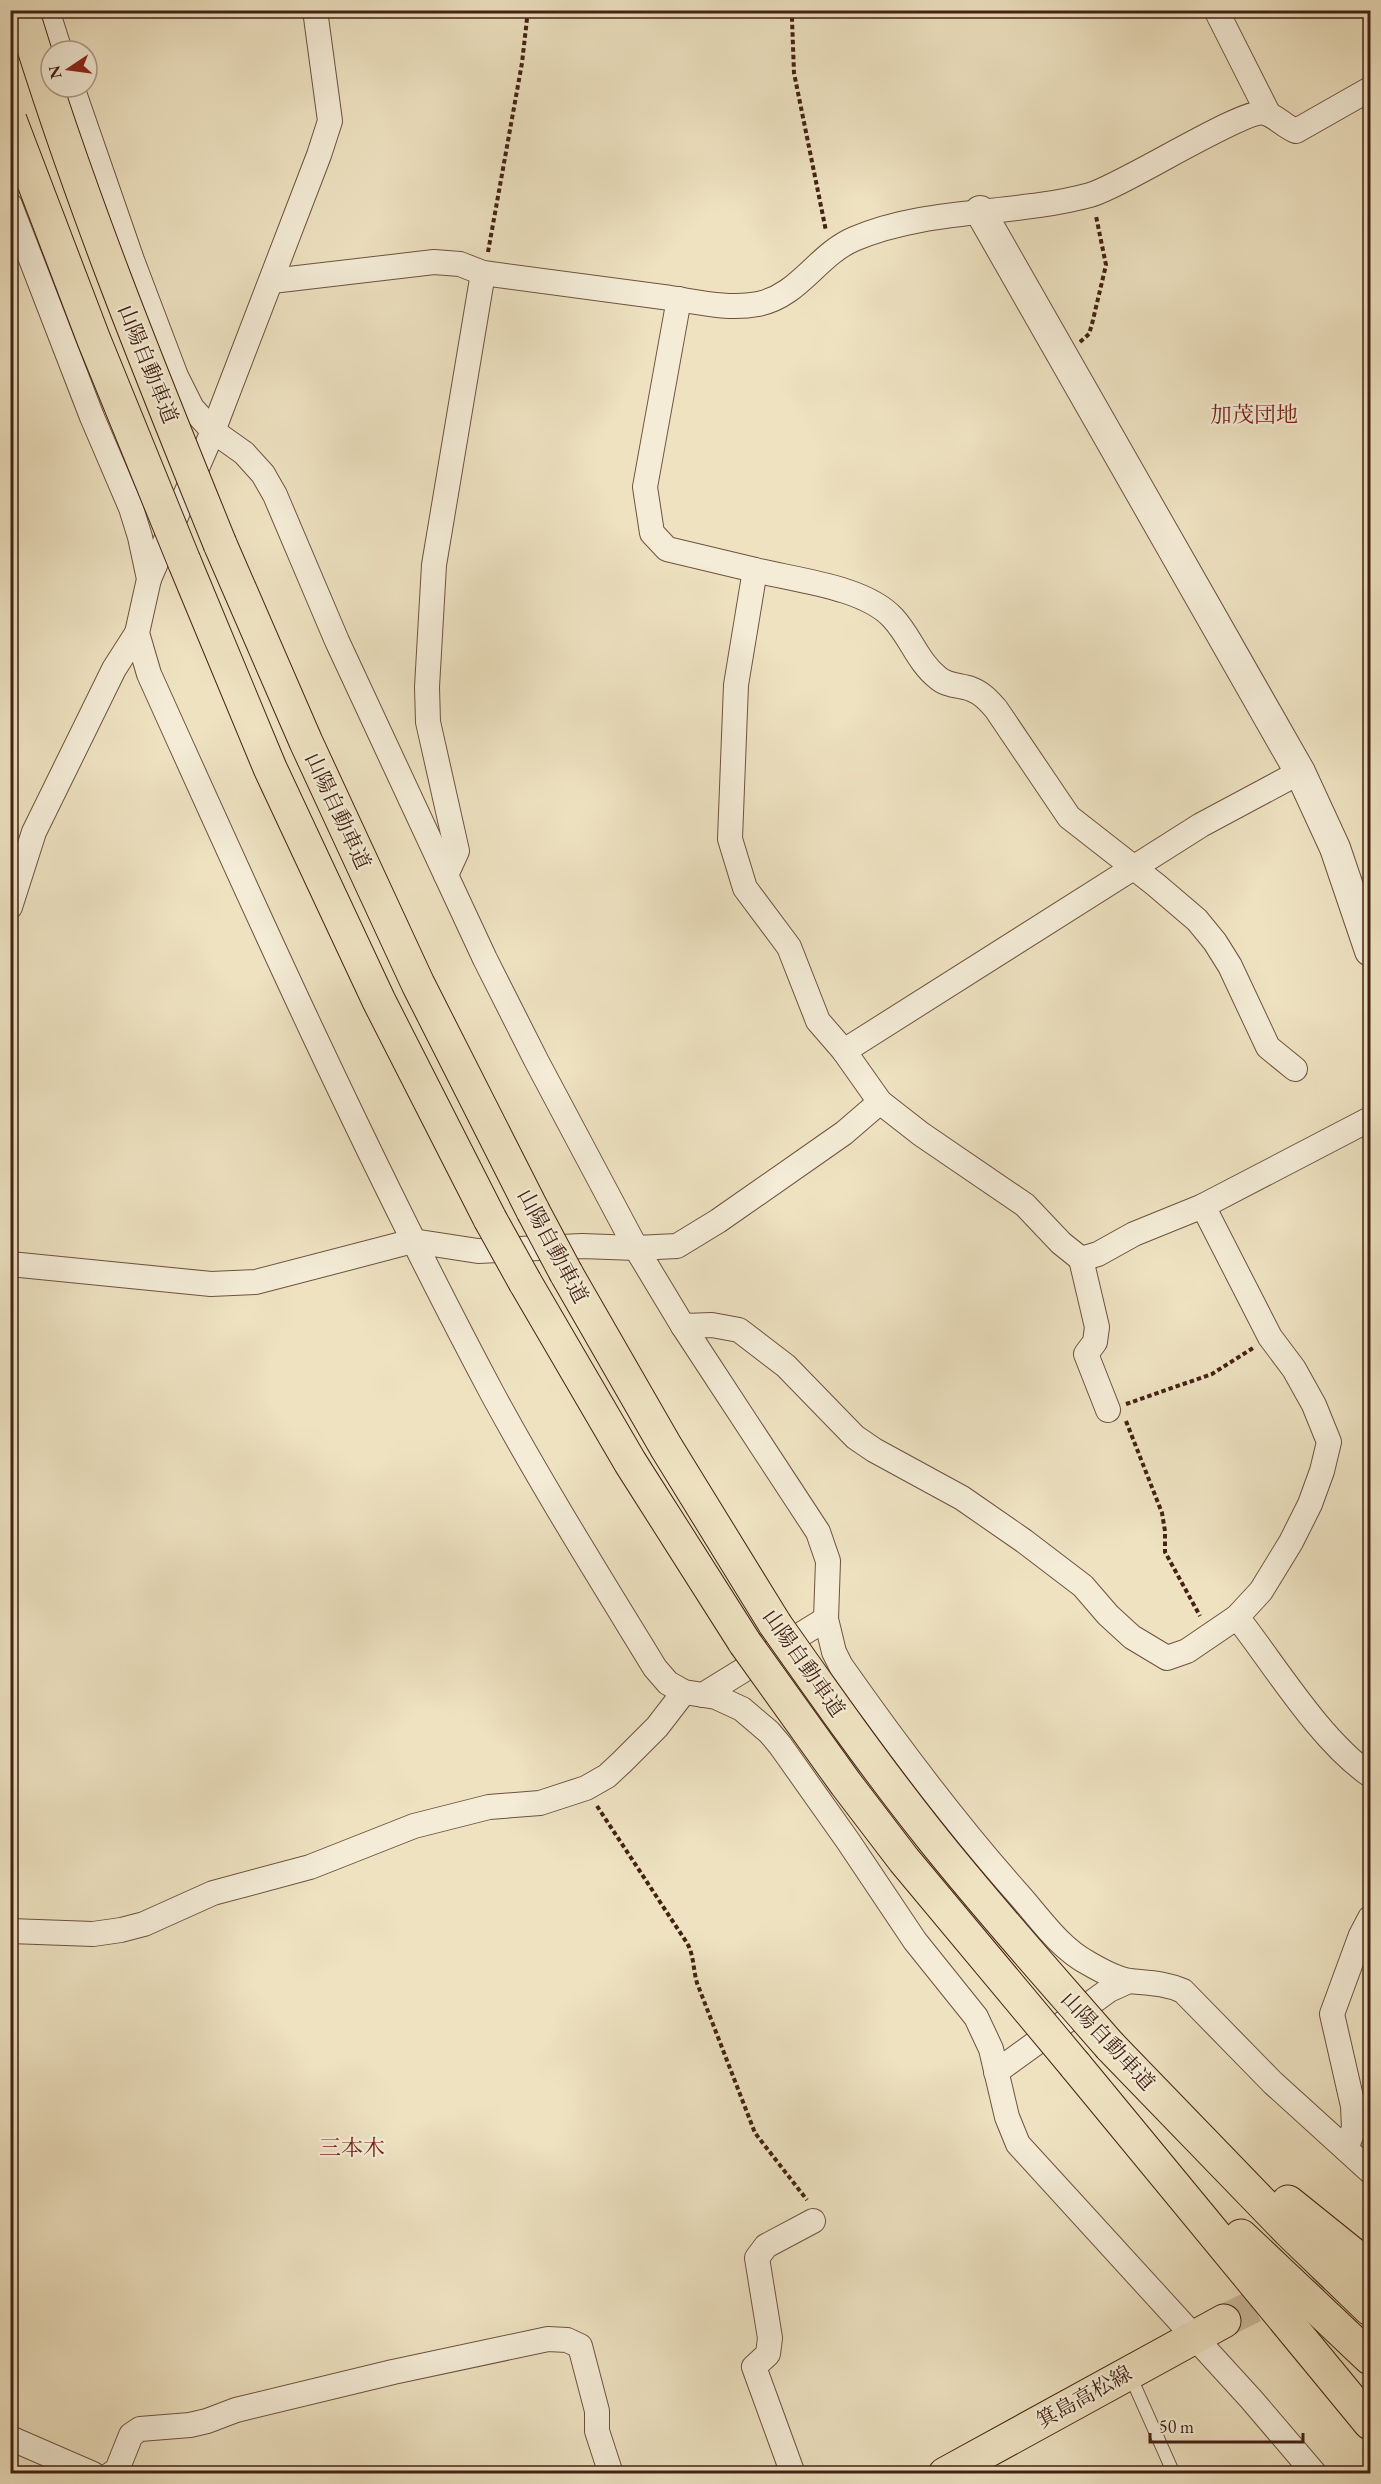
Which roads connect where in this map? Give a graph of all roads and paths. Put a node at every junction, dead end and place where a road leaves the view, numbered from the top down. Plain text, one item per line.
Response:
1 (22, 10) edge
2 (47, 10) edge
3 (315, 10) edge
4 (528, 10) edge
5 (794, 10) edge
6 (1216, 10) edge
7 (56, 39) edge
8 (1371, 89) edge
9 (76, 99) edge
10 (1268, 113) junction
11 (10, 120) edge
12 (1091, 194) junction
13 (10, 205) edge
14 (980, 211) junction
15 (833, 251) junction
16 (483, 273) junction
17 (272, 281) junction
18 (679, 299) junction
19 (1061, 353) junction
20 (213, 431) junction
21 (755, 570) junction
22 (149, 579) junction
23 (137, 633) junction
24 (1300, 772) junction
25 (1132, 867) junction
26 (446, 875) junction
27 (10, 907) edge
28 (1371, 951) edge
29 (844, 1051) junction
30 (1295, 1069) dead end
31 (880, 1102) junction
32 (1371, 1119) edge
33 (1203, 1206) junction
34 (413, 1240) junction
35 (636, 1248) junction
36 (1081, 1259) junction
37 (10, 1264) edge
38 (684, 1326) junction
39 (1269, 1337) junction
40 (1108, 1410) junction
41 (1237, 1617) junction
42 (826, 1619) junction
43 (1211, 1635) junction
44 (693, 1693) junction
45 (1371, 1775) edge
46 (585, 1788) junction
47 (1371, 1918) edge
48 (10, 1931) edge
49 (1129, 1981) junction
50 (1114, 2043) junction
51 (1075, 2065) junction
52 (996, 2072) junction
53 (1346, 2149) junction
54 (1371, 2170) edge
55 (813, 2221) joint
56 (1371, 2268) edge
57 (1371, 2309) edge
58 (1224, 2321) tunnel mouth
59 (1193, 2337) junction
60 (1371, 2358) edge
61 (1129, 2373) junction
62 (1371, 2423) edge
63 (10, 2438) edge
64 (93, 2474) edge
65 (111, 2474) edge
66 (611, 2474) edge
67 (793, 2474) edge
68 (945, 2474) edge
69 (1174, 2474) edge
70 (1315, 2474) edge

1 - 50 main road, 山陽自動車道, bridge
2 - 7 street
3 - 17 street
4 - 16 path
5 - 15 path
6 - 10 street
8 - 10 street
9 - 20 street
10 - 12 street
11 - 51 main road, 山陽自動車道, bridge
12 - 14 street
12 - 19 path
13 - 22 street
14 - 15 street
14 - 19 street
15 - 18 street
16 - 17 street
16 - 18 street
16 - 26 street
17 - 20 street
18 - 21 street
19 - 24 street
20 - 22 street
20 - 26 street
21 - 25 street
21 - 29 street
22 - 23 street
23 - 27 street
23 - 34 street
24 - 25 street
24 - 28 street
25 - 29 street
25 - 30 street
26 - 35 street
29 - 31 street
31 - 35 street
31 - 36 street
32 - 33 street
33 - 36 street
33 - 39 street
34 - 35 street
34 - 37 street
34 - 44 street
35 - 38 street
36 - 40 street
38 - 42 street
38 - 43 street
39 - 40 path
39 - 41 street
40 - 43 path
41 - 43 street
41 - 45 street
42 - 44 street
42 - 49 street
44 - 46 street
44 - 52 street
46 - 48 street
46 - 55 path
47 - 53 street
49 - 52 street
49 - 53 street
50 - 56 main road
50 - 57 main road, 山陽自動車道
51 - 60 main road, 山陽自動車道
51 - 62 main road
52 - 59 street
53 - 54 street
55 - 67 street
58 - 59 main road, 箕島高松線
59 - 61 main road, 箕島高松線
59 - 70 street
61 - 68 main road, 箕島高松線
61 - 69 lane
63 - 64 street
65 - 66 street

